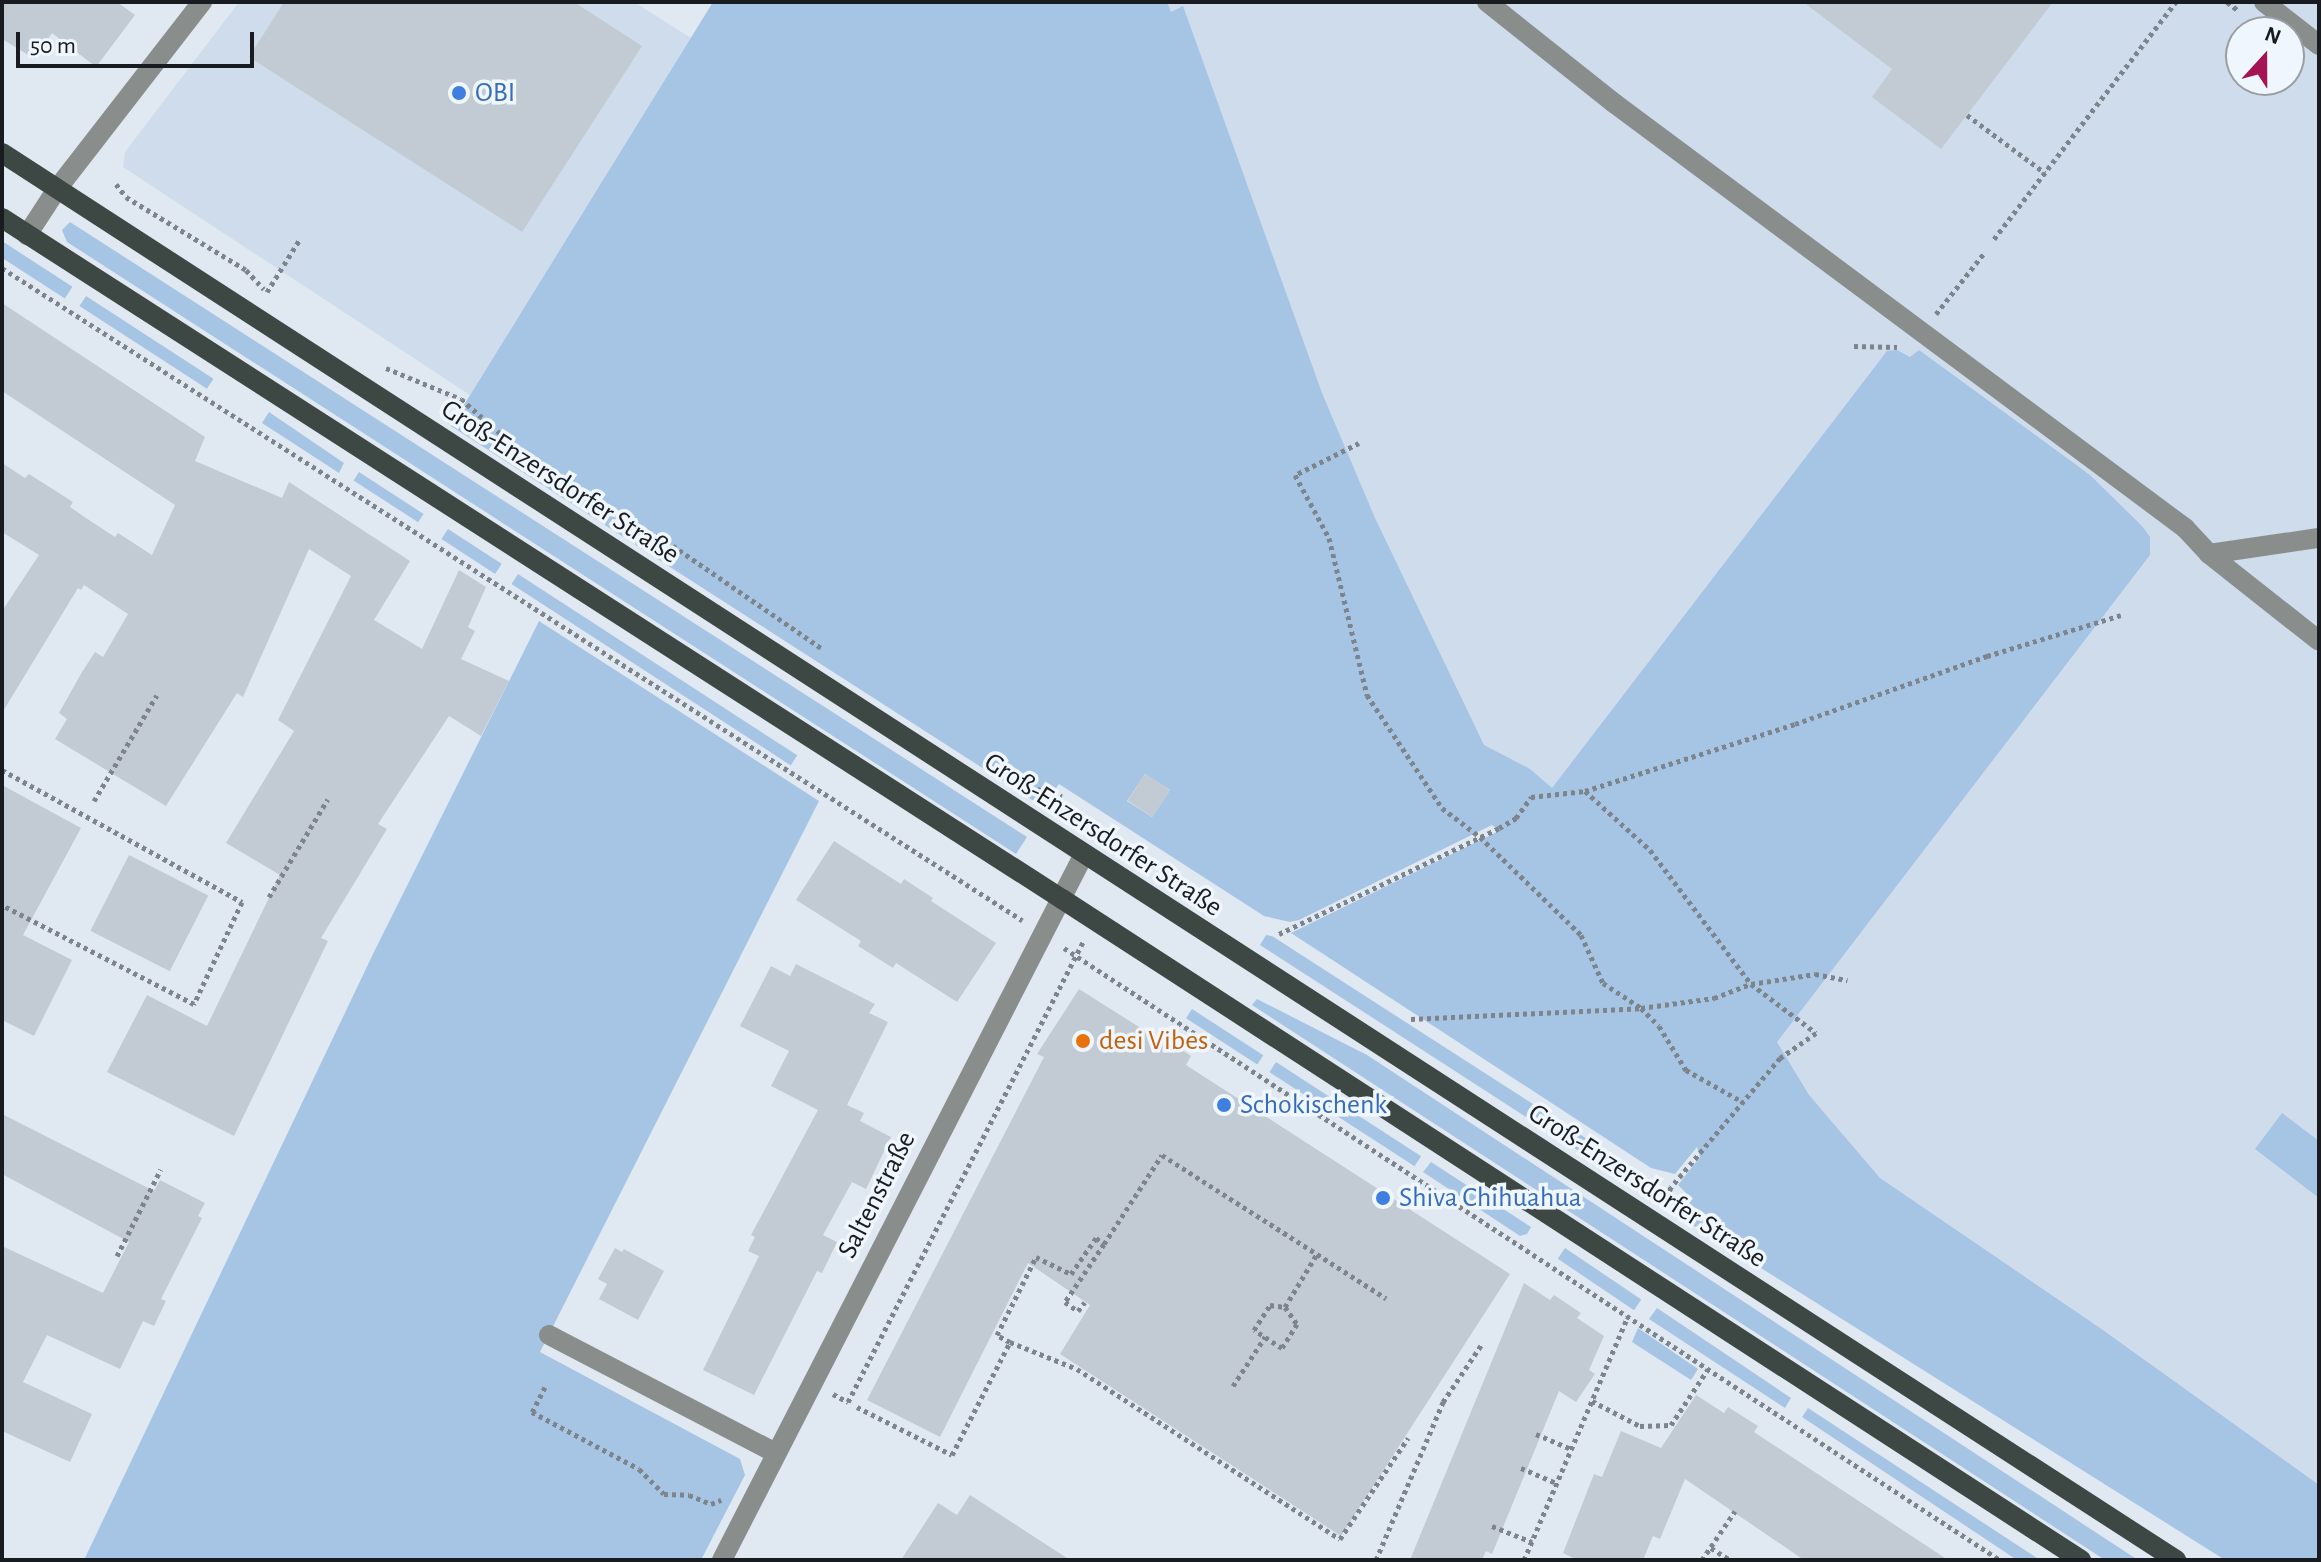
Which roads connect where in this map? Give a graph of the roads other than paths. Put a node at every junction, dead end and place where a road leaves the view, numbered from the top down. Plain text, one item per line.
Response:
1 (202, 2) edge
2 (1487, 2) edge
3 (2264, 2) edge
4 (2319, 45) edge
5 (2, 153) edge
6 (57, 189) junction
7 (2, 218) edge
8 (27, 235) junction
9 (2319, 538) edge
10 (2209, 554) junction
11 (2319, 641) edge
12 (1083, 856) junction
13 (1062, 899) junction
14 (549, 1335) dead end
15 (776, 1453) junction
16 (722, 1560) edge
17 (2081, 1560) edge
18 (2176, 1560) edge

1 - 6 street
2 - 10 street
3 - 4 street
5 - 6 main road, Groß-Enzersdorfer Straße
6 - 8 street
6 - 12 main road, Groß-Enzersdorfer Straße
7 - 8 main road
8 - 13 main road
9 - 10 street
10 - 11 street
12 - 13 street, Saltenstraße
12 - 18 main road, Groß-Enzersdorfer Straße
13 - 15 street, Saltenstraße
13 - 17 main road
14 - 15 street
15 - 16 street, Saltenstraße

